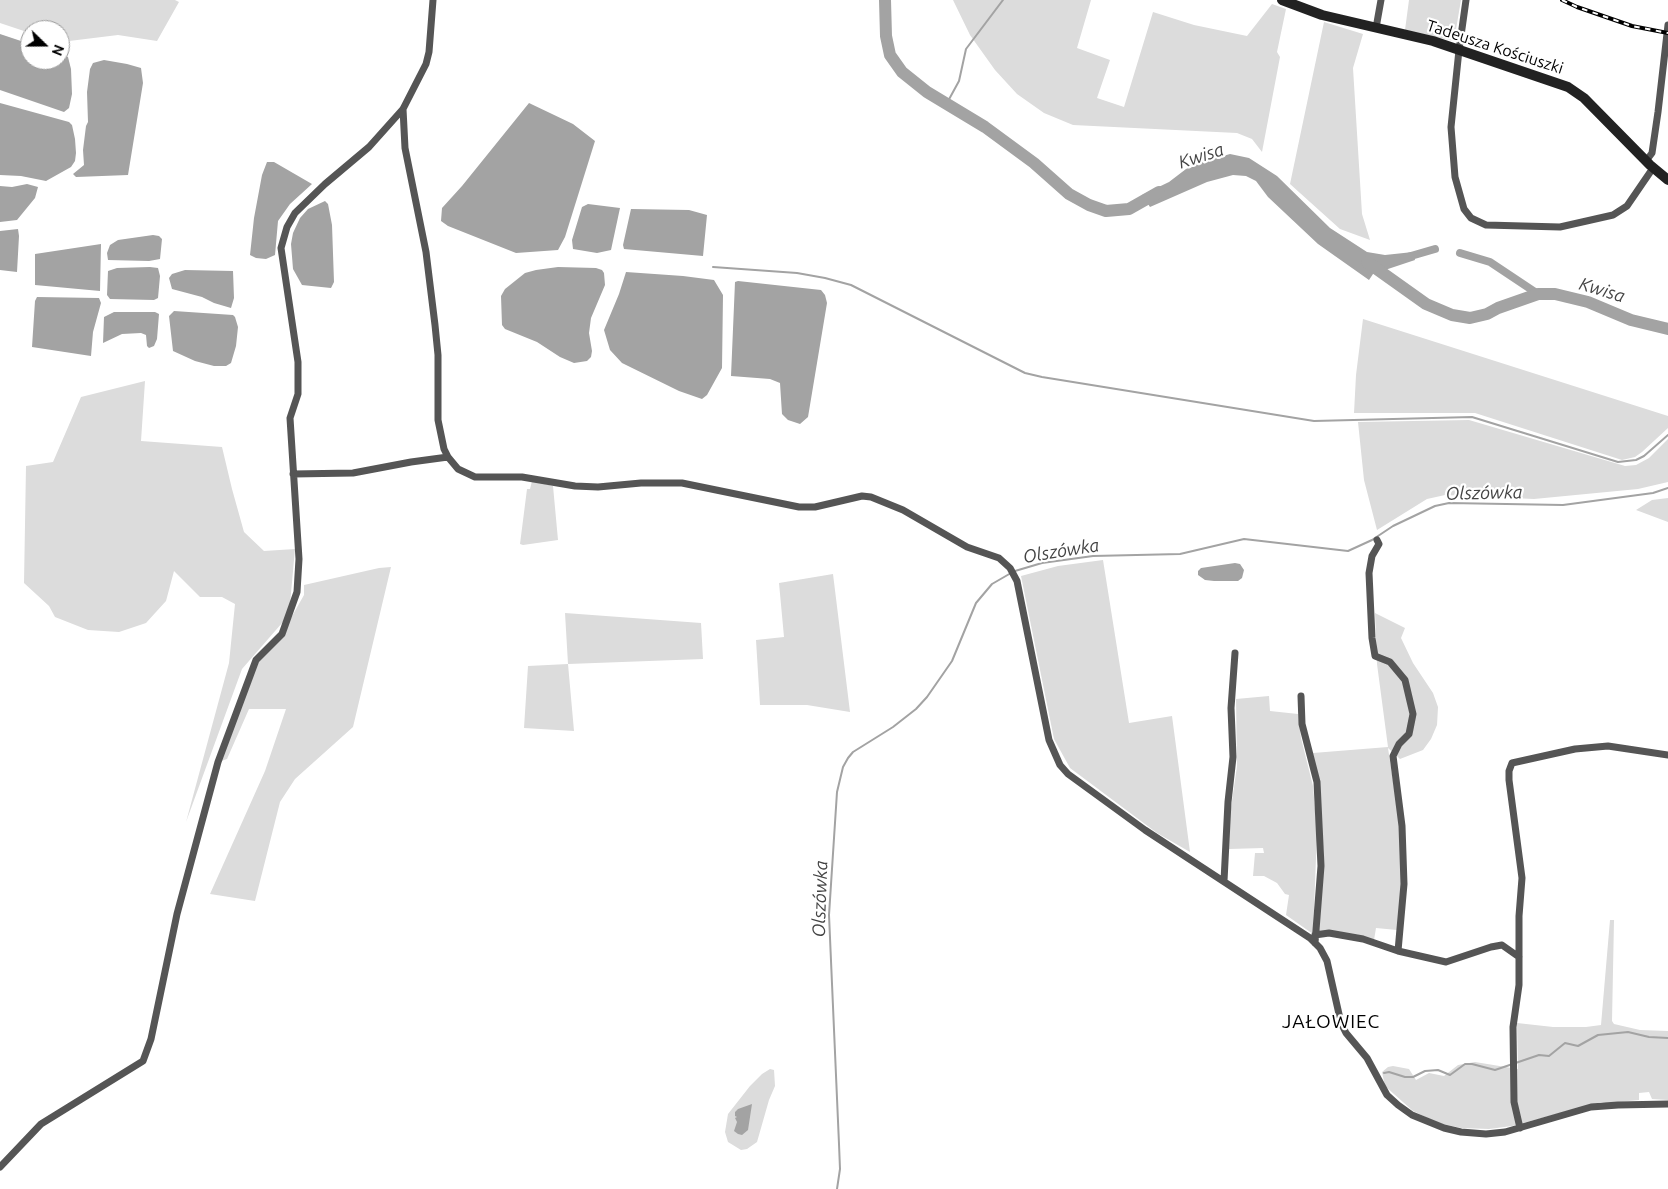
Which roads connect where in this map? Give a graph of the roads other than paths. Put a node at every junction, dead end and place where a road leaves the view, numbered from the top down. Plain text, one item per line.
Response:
1 (433, 0) edge
2 (1282, 0) edge
3 (1380, 0) edge
4 (1466, 0) edge
5 (1668, 25) edge
6 (1376, 28) junction
7 (1458, 50) junction
8 (403, 109) junction
9 (1650, 164) junction
10 (1668, 180) edge
11 (448, 458) junction
12 (293, 474) junction
13 (1377, 540) dead end
14 (1235, 653) dead end
15 (1300, 696) dead end
16 (1668, 755) edge
17 (1224, 881) junction
18 (1315, 935) junction
19 (1315, 943) junction
20 (1398, 951) junction
21 (1519, 957) junction
22 (1668, 1104) edge
23 (1520, 1128) junction
24 (0, 1168) edge

1 - 8 street
2 - 6 main road, Tadeusza Kościuszki
3 - 6 street
4 - 7 street
5 - 9 street
6 - 7 main road, Tadeusza Kościuszki
7 - 9 main road, Tadeusza Kościuszki
7 - 9 street
8 - 11 street
8 - 12 street
9 - 10 main road, Tadeusza Kościuszki
11 - 12 street
11 - 17 street
12 - 24 street
13 - 20 street
14 - 17 street
15 - 18 street
16 - 21 street
17 - 19 street
18 - 19 street
18 - 20 street
19 - 23 street
20 - 21 street
21 - 23 street
22 - 23 street

